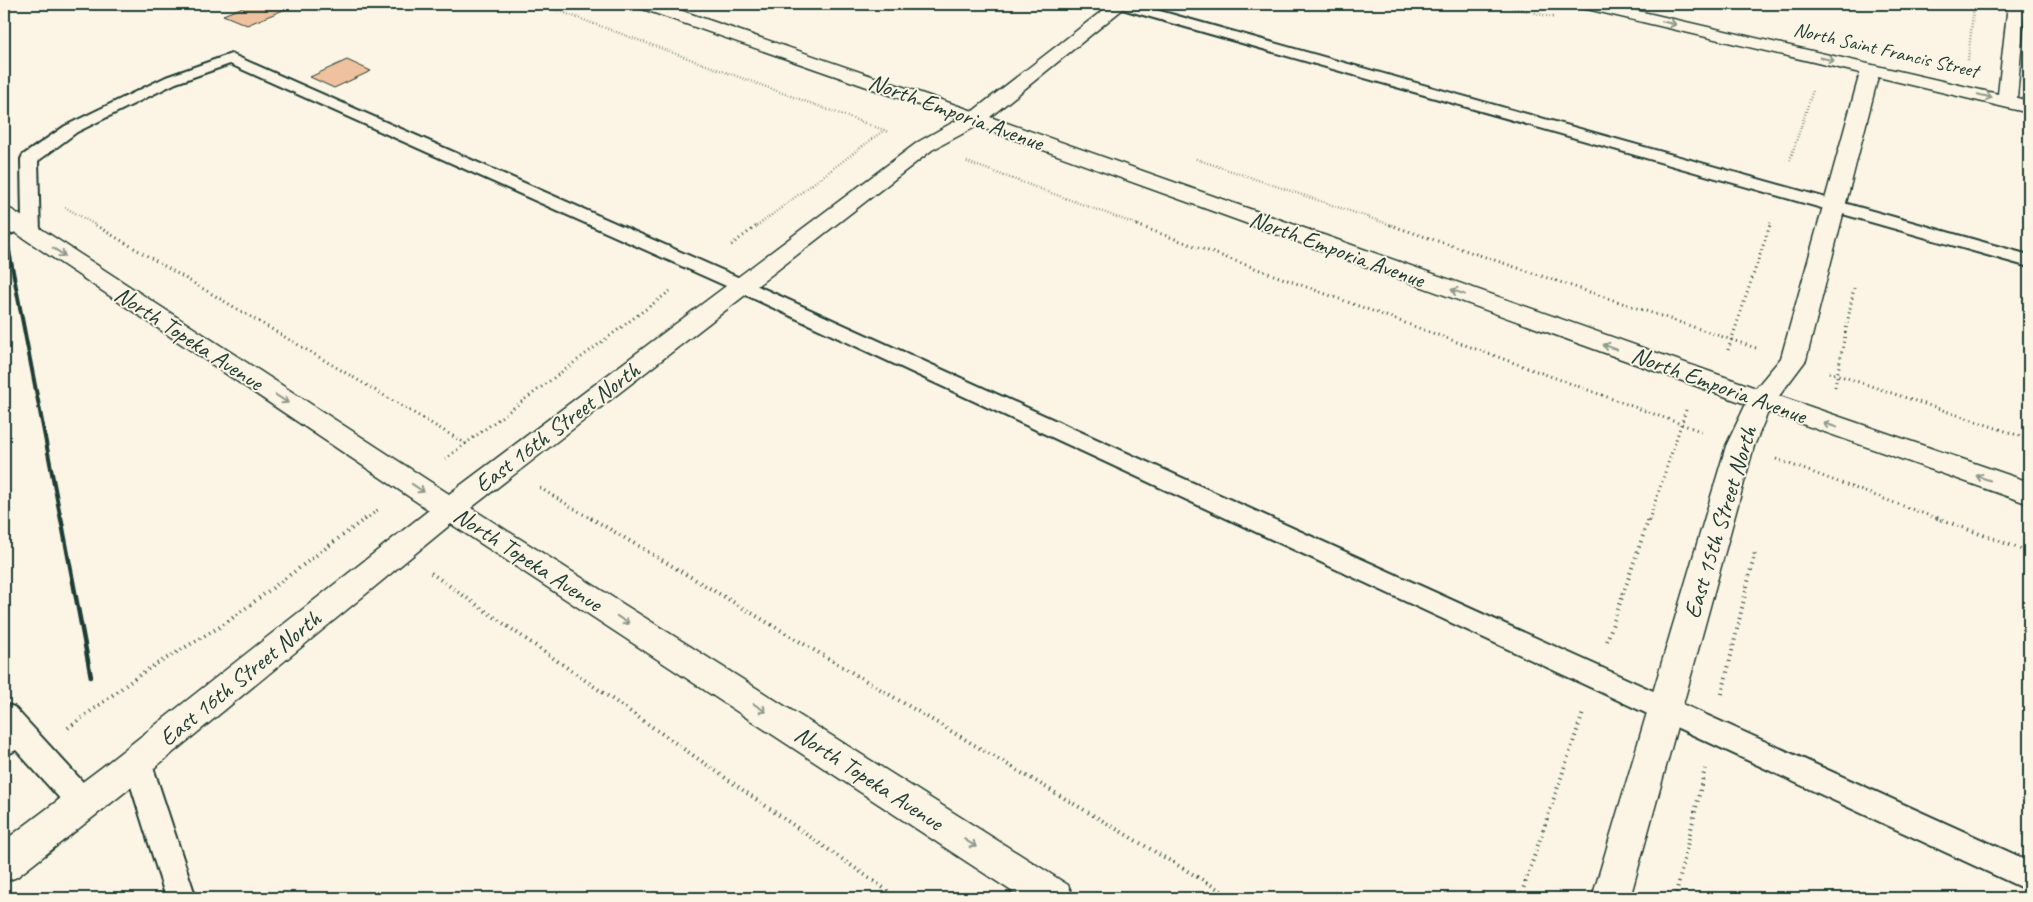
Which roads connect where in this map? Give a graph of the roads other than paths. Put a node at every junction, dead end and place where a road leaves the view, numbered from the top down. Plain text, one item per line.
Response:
1 (646, 4) edge
2 (1120, 4) edge
3 (1587, 4) edge
4 (2017, 4) edge
5 (1871, 69) junction
6 (2007, 102) junction
7 (2029, 107) edge
8 (976, 118) junction
9 (1834, 206) junction
10 (14, 226) edge
11 (2029, 261) edge
12 (742, 286) junction
13 (1760, 401) junction
14 (2029, 493) edge
15 (450, 509) junction
16 (1664, 708) junction
17 (15, 736) edge
18 (137, 761) junction
19 (83, 803) junction
20 (4, 864) edge
21 (2029, 876) edge
22 (181, 898) edge
23 (1056, 898) edge
24 (1611, 898) edge

1 - 8 street, North Emporia Avenue
2 - 8 street, East 16th Street North
2 - 9 lane
3 -> 5 street, North Saint Francis Street
4 - 6 street
5 -> 6 street, North Saint Francis Street
5 - 9 street, East 15th Street North
6 - 7 street, North Saint Francis Street
8 - 12 street, East 16th Street North
13 -> 8 street, North Emporia Avenue
9 - 11 lane
9 - 13 street, East 15th Street North
10 - 12 lane
10 -> 15 street, North Topeka Avenue
12 - 15 street, East 16th Street North
12 - 16 lane
14 -> 13 street, North Emporia Avenue
13 - 16 street, East 15th Street North
15 - 18 street, East 16th Street North
15 -> 23 street, North Topeka Avenue
16 - 21 lane
16 - 24 street, East 15th Street North
17 - 19 lane
18 - 19 street, East 16th Street North
18 - 22 lane
19 - 20 street, East 16th Street North

